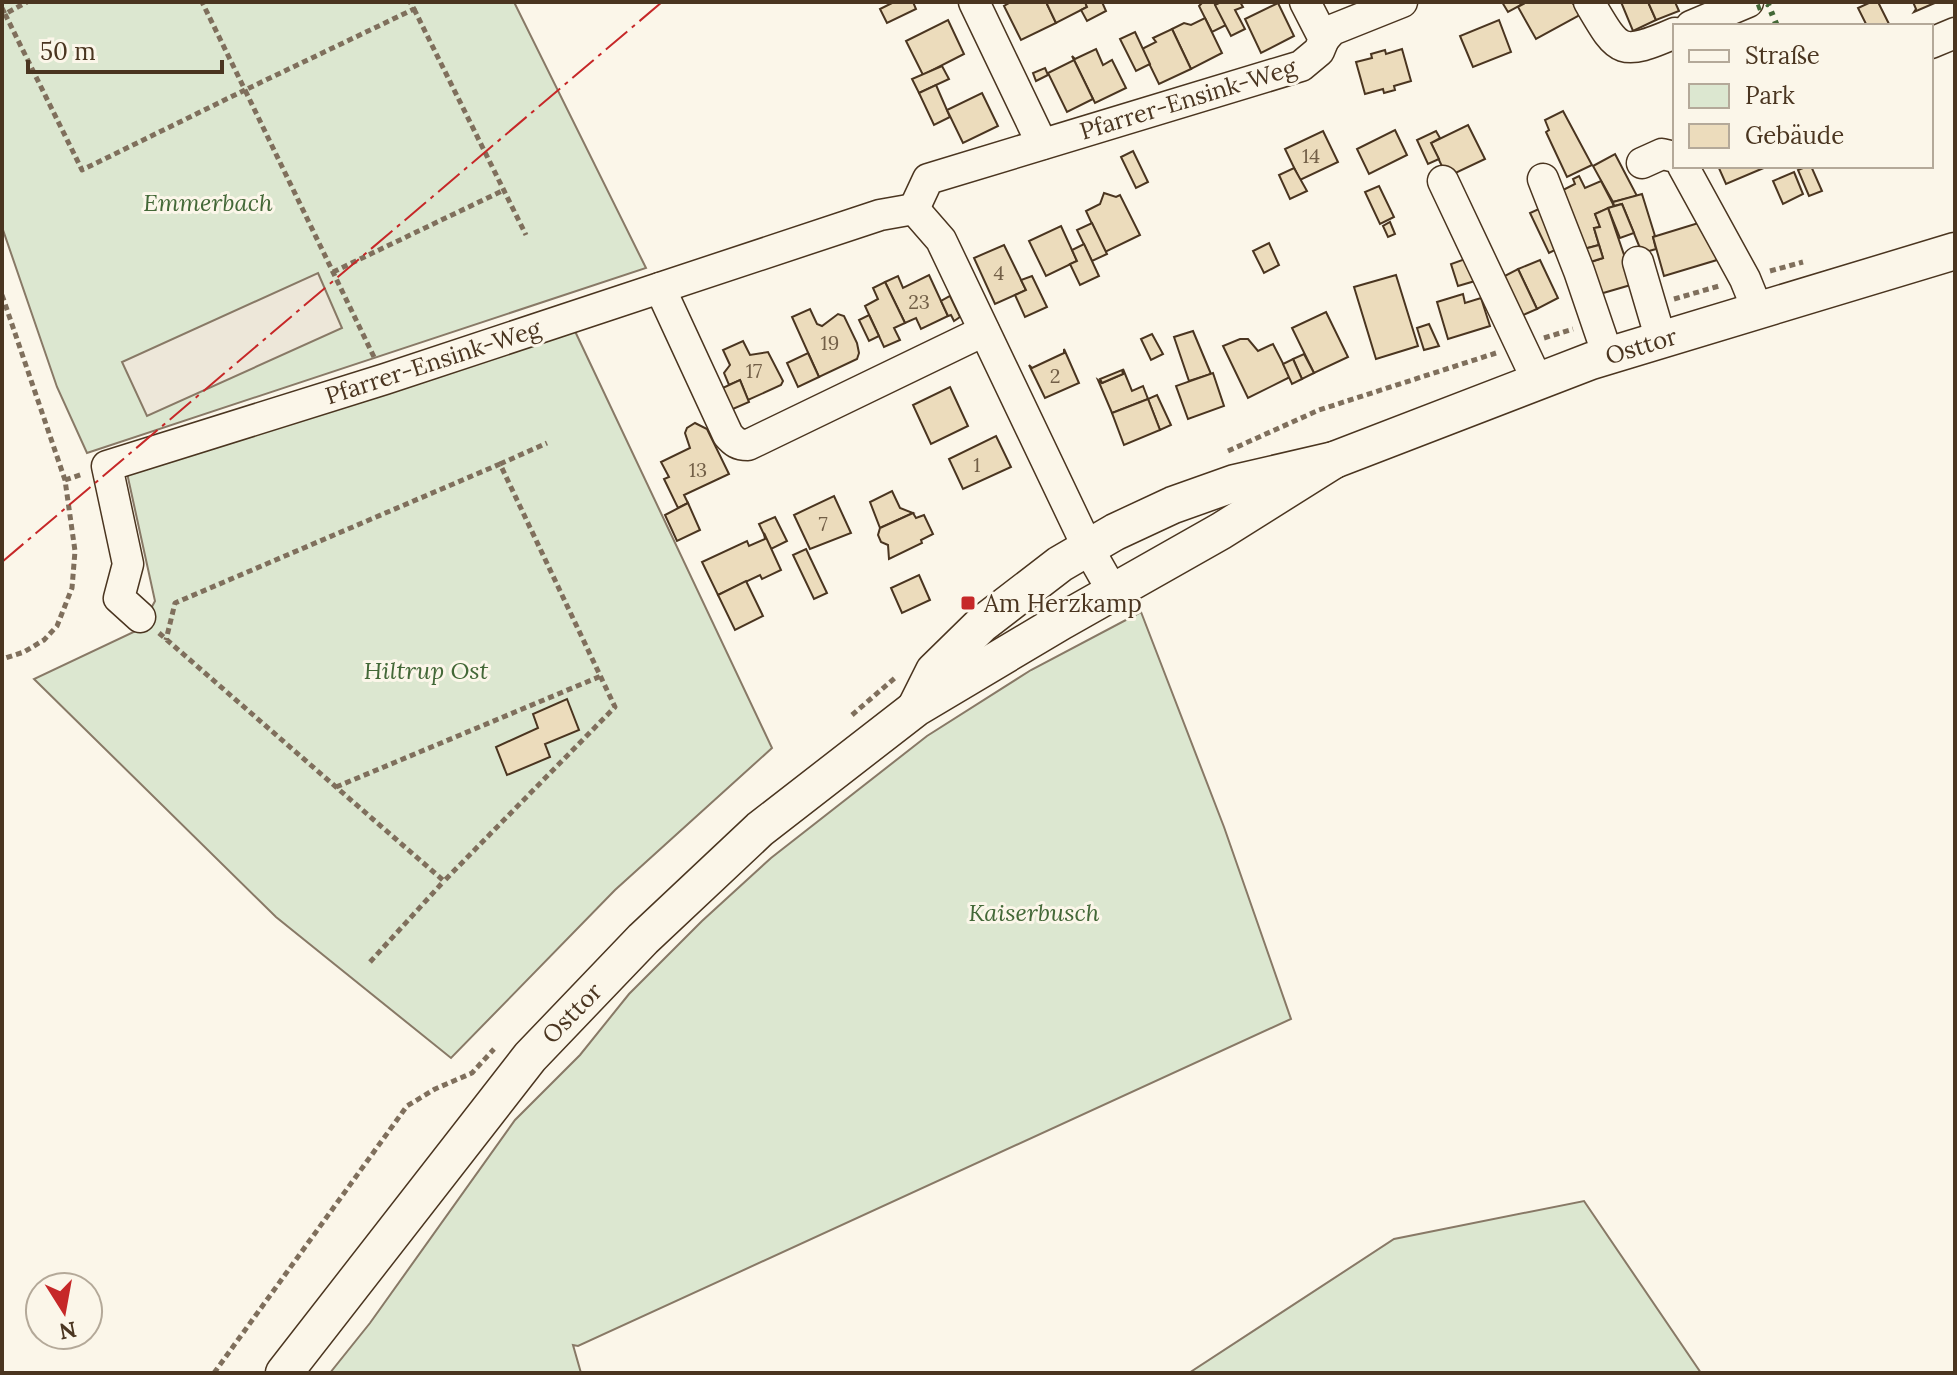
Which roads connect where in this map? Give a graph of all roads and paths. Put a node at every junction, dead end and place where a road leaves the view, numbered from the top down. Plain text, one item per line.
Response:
1 (27, 2) edge
2 (202, 2) edge
3 (410, 2) edge
4 (974, 2) edge
5 (1305, 2) edge
6 (1402, 2) edge
7 (1589, 2) edge
8 (1748, 2) edge
9 (414, 9) junction
10 (4, 11) edge
11 (1696, 24) edge
12 (1955, 33) edge
13 (1673, 34) edge
14 (1324, 39) junction
15 (1933, 42) edge
16 (245, 90) junction
17 (1042, 144) junction
18 (1673, 157) edge
19 (1642, 163) dead end
20 (1684, 168) edge
21 (1543, 179) dead end
22 (1443, 181) dead end
23 (504, 190) junction
24 (914, 209) junction
25 (526, 235) dead end
26 (1955, 251) edge
27 (1645, 262) dead end
28 (333, 272) junction
29 (660, 288) junction
30 (2, 295) edge
31 (1758, 311) junction
32 (984, 331) junction
33 (1669, 338) junction
34 (1608, 356) junction
35 (385, 379) junction
36 (1538, 382) junction
37 (547, 443) dead end
38 (1334, 460) junction
39 (500, 464) junction
40 (1088, 548) junction
41 (1113, 592) junction
42 (140, 617) dead end
43 (2, 659) edge
44 (601, 676) junction
45 (916, 708) junction
46 (336, 787) junction
47 (444, 881) junction
48 (370, 962) dead end
49 (284, 1373) edge

1 - 10 path
2 - 16 path
3 - 9 path
4 - 17 street
5 - 14 street, Pfarrer-Ensink-Weg
6 - 14 street, Pfarrer-Ensink-Weg
7 - 13 street
8 - 11 street
9 - 16 path
9 - 23 path
10 - 16 path
12 - 15 street
14 - 17 street, Pfarrer-Ensink-Weg
16 - 28 path
17 - 24 street, Pfarrer-Ensink-Weg
18 - 19 street
20 - 31 street
21 - 34 street
22 - 36 street
23 - 25 path
23 - 28 path
24 - 29 street, Pfarrer-Ensink-Weg
24 - 32 street
26 - 31 main road, Osttor
27 - 33 street
28 - 35 path
29 - 32 street
29 - 35 street, Pfarrer-Ensink-Weg
30 - 43 path
31 - 33 main road, Osttor
32 - 40 street
33 - 34 main road, Osttor
34 - 36 main road, Osttor
35 - 42 street, Pfarrer-Ensink-Weg
36 - 38 main road, Osttor
37 - 39 path
38 - 40 main road, Osttor
38 - 41 main road, Osttor
39 - 44 path
39 - 46 path
40 - 41 street
40 - 45 main road, Osttor
41 - 45 main road, Osttor
44 - 46 path
44 - 47 path
45 - 49 main road, Osttor
46 - 47 path
47 - 48 path

